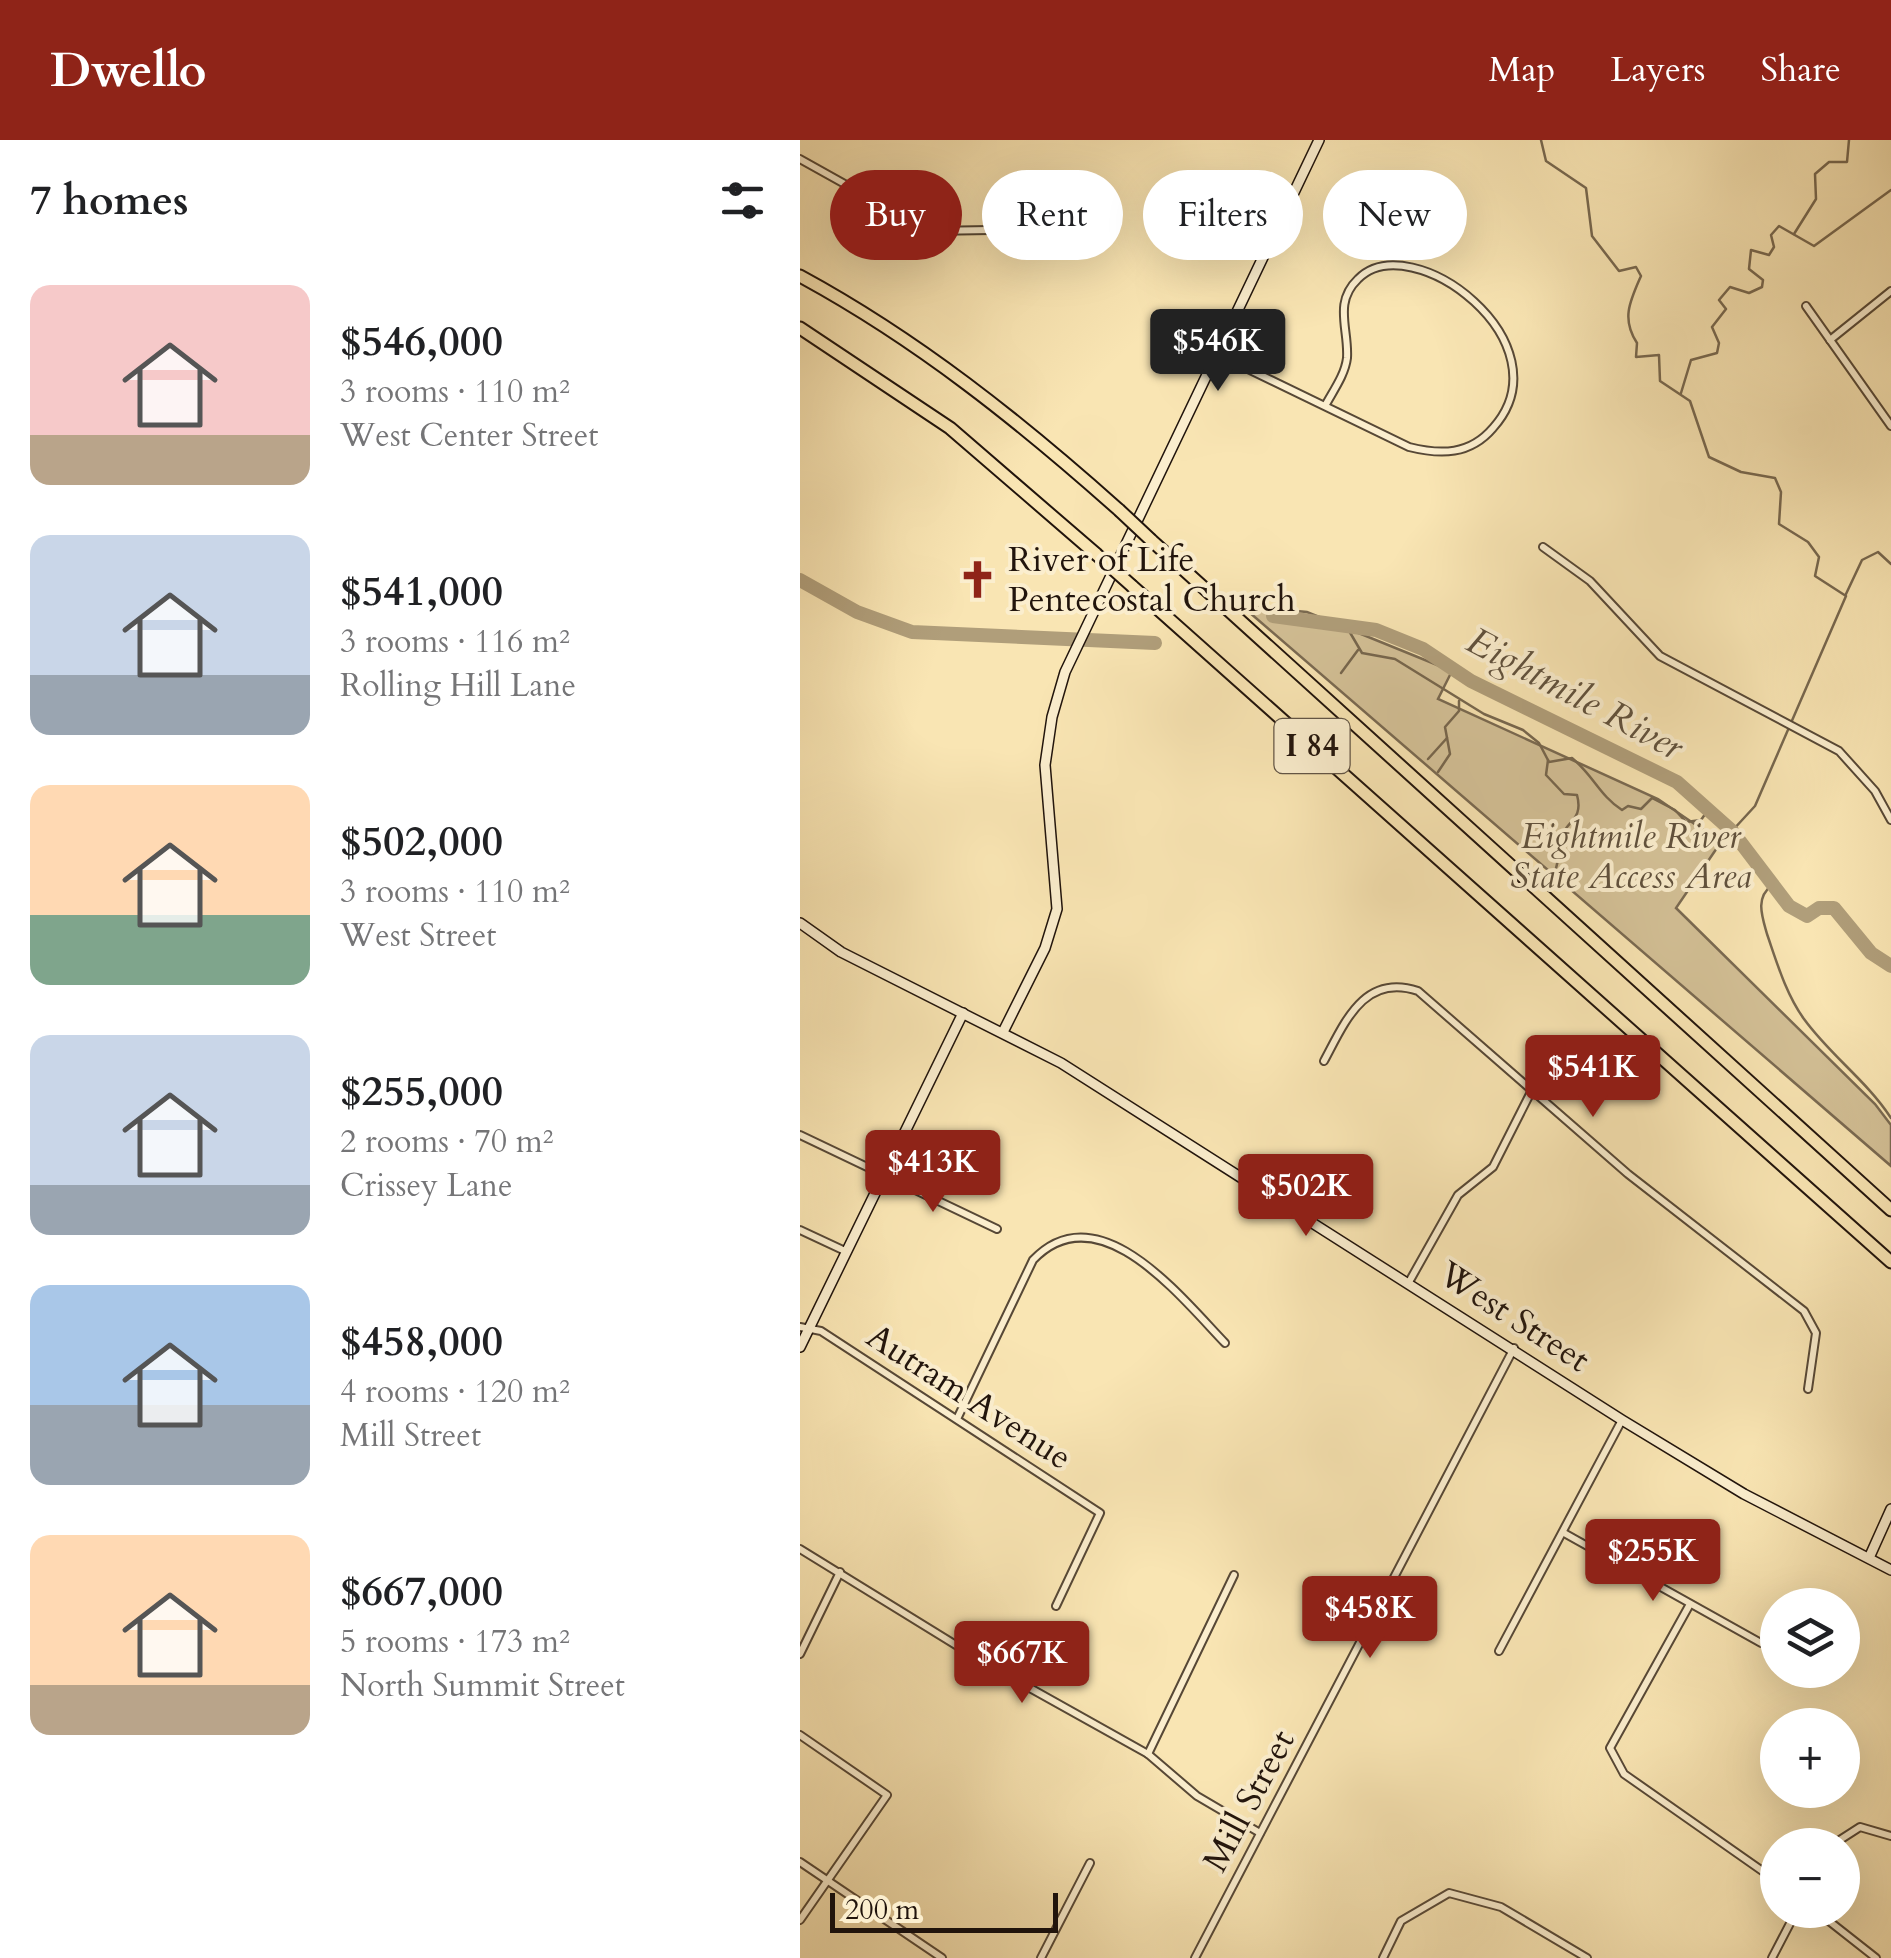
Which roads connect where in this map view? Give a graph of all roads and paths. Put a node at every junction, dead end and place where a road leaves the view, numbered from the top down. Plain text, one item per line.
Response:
1 (1320, 140) edge
2 (800, 159) edge
3 (982, 230) edge
4 (800, 276) edge
5 (1891, 292) edge
6 (1806, 306) dead end
7 (800, 328) edge
8 (1830, 340) junction
9 (1216, 353) junction
10 (1325, 406) junction
11 (1891, 426) edge
12 (1542, 546) dead end
13 (1891, 820) edge
14 (800, 923) edge
15 (964, 1013) junction
16 (1003, 1032) junction
17 (1324, 1061) dead end
18 (1532, 1090) junction
19 (800, 1135) edge
20 (883, 1174) junction
21 (1891, 1210) edge
22 (996, 1229) dead end
23 (800, 1230) edge
24 (845, 1252) junction
25 (1891, 1262) edge
26 (1409, 1282) junction
27 (804, 1328) edge
28 (1225, 1342) dead end
29 (800, 1347) edge
30 (1514, 1348) junction
31 (1808, 1389) dead end
32 (957, 1419) junction
33 (1622, 1420) junction
34 (1891, 1509) edge
35 (1564, 1533) junction
36 (800, 1548) edge
37 (1869, 1558) junction
38 (1891, 1570) edge
39 (840, 1572) junction
40 (1234, 1575) dead end
41 (1690, 1604) junction
42 (1056, 1606) dead end
43 (1760, 1643) edge
44 (1499, 1651) dead end
45 (800, 1654) edge
46 (800, 1735) edge
47 (1148, 1754) junction
48 (1858, 1828) edge
49 (1260, 1833) junction
50 (1891, 1836) edge
51 (800, 1862) edge
52 (1090, 1863) dead end
53 (1760, 1869) edge
54 (828, 1882) junction
55 (800, 1920) edge
56 (1788, 1928) edge
57 (1838, 1928) edge
58 (942, 1958) edge
59 (1041, 1958) edge
60 (1194, 1958) edge
61 (1383, 1958) edge
62 (1586, 1958) edge
63 (1772, 1958) edge
64 (1876, 1958) edge

1 - 9 street
2 - 3 street
4 - 21 highway, I 84, bridge
5 - 8 street
6 - 8 street
7 - 25 highway, I 84, bridge
8 - 11 street
9 - 10 street
9 - 16 street
10 - 10 street
12 - 13 street
14 - 15 street, West Street
15 - 16 street, West Street
15 - 20 street
16 - 26 street, West Street
17 - 18 street
18 - 26 street
18 - 31 street
19 - 20 street
20 - 22 street
20 - 24 street
23 - 24 street
24 - 27 street
26 - 30 street, West Street
27 - 29 street
27 - 32 street, Autram Avenue
28 - 32 street
30 - 33 street, West Street
30 - 49 street, Mill Street
32 - 42 street, Autram Avenue
33 - 35 street
33 - 37 street, West Street
34 - 37 street
35 - 41 street
35 - 44 street
36 - 39 street
37 - 38 street, West Street
39 - 45 street
39 - 47 street
40 - 47 street
41 - 43 street
41 - 53 street
46 - 54 street
47 - 49 street
48 - 50 street
49 - 60 street, Mill Street
51 - 54 street
52 - 59 street
54 - 55 street
54 - 58 street
56 - 63 street
57 - 64 street
61 - 62 street

